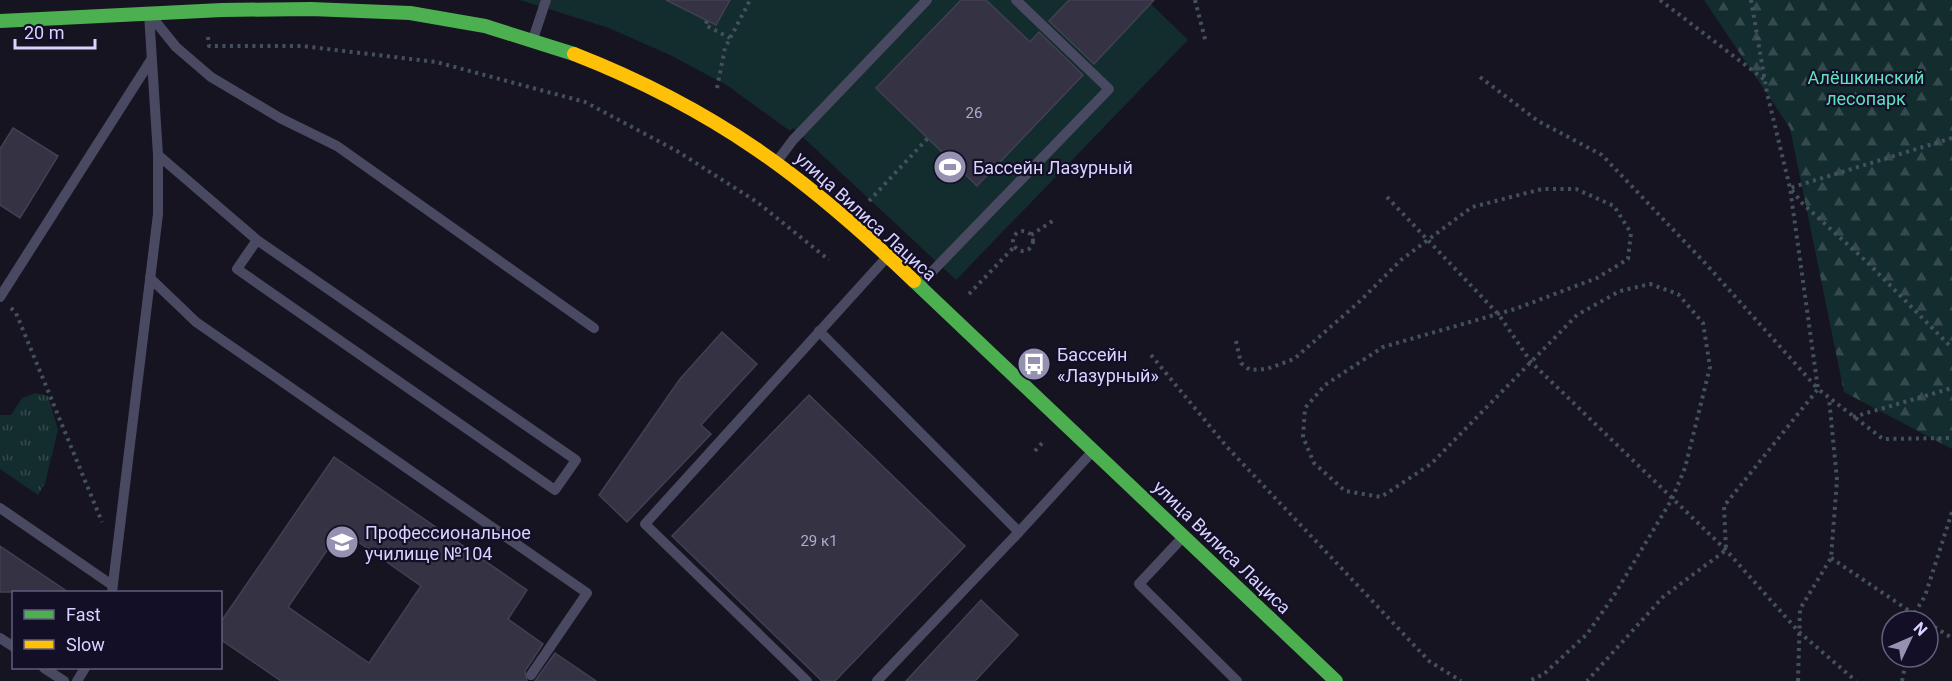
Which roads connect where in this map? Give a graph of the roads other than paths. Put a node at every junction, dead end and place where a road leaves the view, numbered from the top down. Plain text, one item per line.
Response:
1 (546, 0) edge
2 (927, 0) edge
3 (1016, 0) edge
4 (149, 14) junction
5 (0, 21) edge
6 (533, 40) junction
7 (151, 60) junction
8 (158, 155) junction
9 (777, 161) junction
10 (257, 240) junction
11 (888, 256) junction
12 (150, 278) junction
13 (918, 286) junction
14 (0, 297) edge
15 (594, 328) dead end
16 (819, 331) junction
17 (1094, 450) junction
18 (0, 508) edge
19 (1019, 532) junction
20 (1185, 535) junction
21 (112, 589) edge
22 (46, 669) edge
23 (531, 675) dead end
24 (64, 681) edge
25 (807, 681) edge
26 (877, 681) edge
27 (1237, 681) edge
28 (1336, 681) edge

1 - 6 lane
2 - 9 lane
3 - 13 lane
4 - 5 street, улица Вилиса Лациса
4 - 6 street, улица Вилиса Лациса
4 - 7 lane
4 - 15 lane
6 - 9 street, улица Вилиса Лациса
7 - 8 lane
7 - 14 lane
8 - 10 lane
8 - 12 lane
9 - 11 street, улица Вилиса Лациса
10 - 10 lane
11 - 13 street, улица Вилиса Лациса
11 - 16 lane
12 - 21 lane
12 - 23 lane
13 - 17 street, улица Вилиса Лациса
16 - 19 lane
16 - 25 lane
17 - 19 lane
17 - 20 street, улица Вилиса Лациса
18 - 21 lane
19 - 26 lane
20 - 27 lane
20 - 28 street, улица Вилиса Лациса
22 - 24 lane

